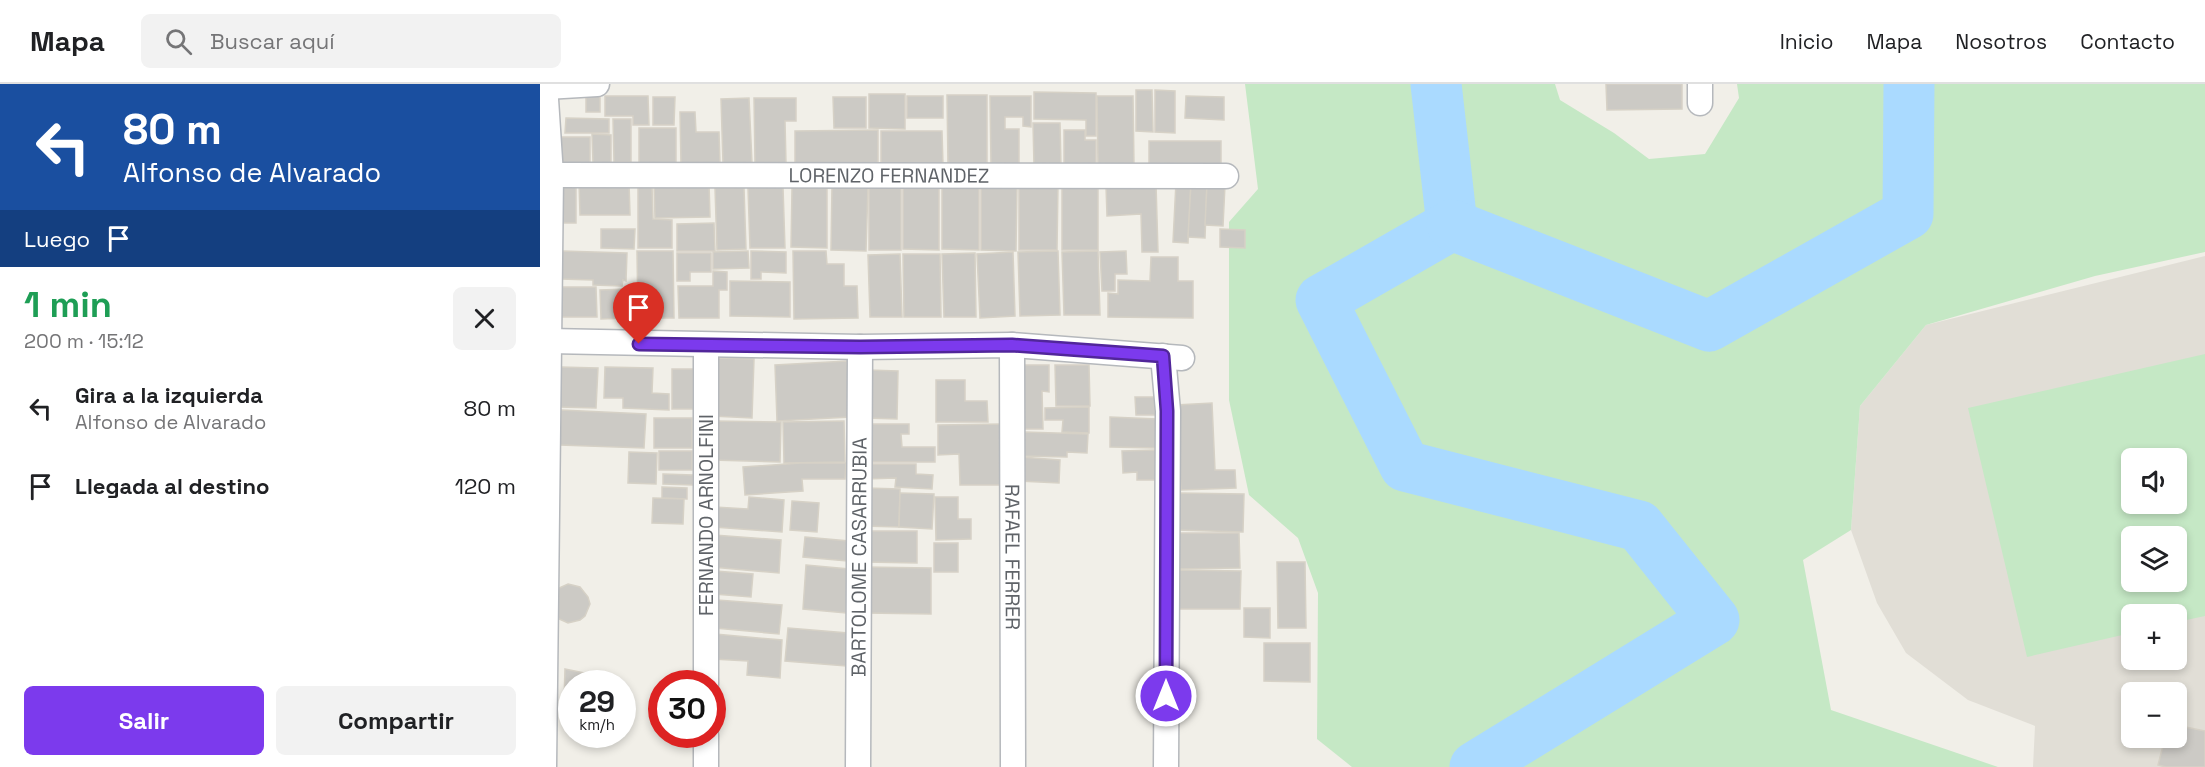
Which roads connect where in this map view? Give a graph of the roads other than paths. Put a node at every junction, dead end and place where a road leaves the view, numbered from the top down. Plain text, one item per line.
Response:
1 (597, 84) edge
2 (545, 86) edge
3 (551, 175) junction
4 (1226, 176) dead end
5 (549, 341) junction
6 (1012, 345) junction
7 (706, 346) junction
8 (860, 347) junction
9 (706, 670) edge
10 (706, 748) edge
11 (544, 767) edge
12 (706, 767) edge
13 (858, 767) edge
14 (1013, 767) edge
15 (1166, 767) edge

1 - 2 street
2 - 3 street
3 - 4 street, LORENZO FERNANDEZ
3 - 5 street
5 - 7 street
5 - 11 street
6 - 8 street
6 - 14 street, RAFAEL FERRER
6 - 15 street
7 - 8 street
7 - 9 street, FERNANDO ARNOLFINI
8 - 13 street, BARTOLOME CASARRUBIA
10 - 12 street

